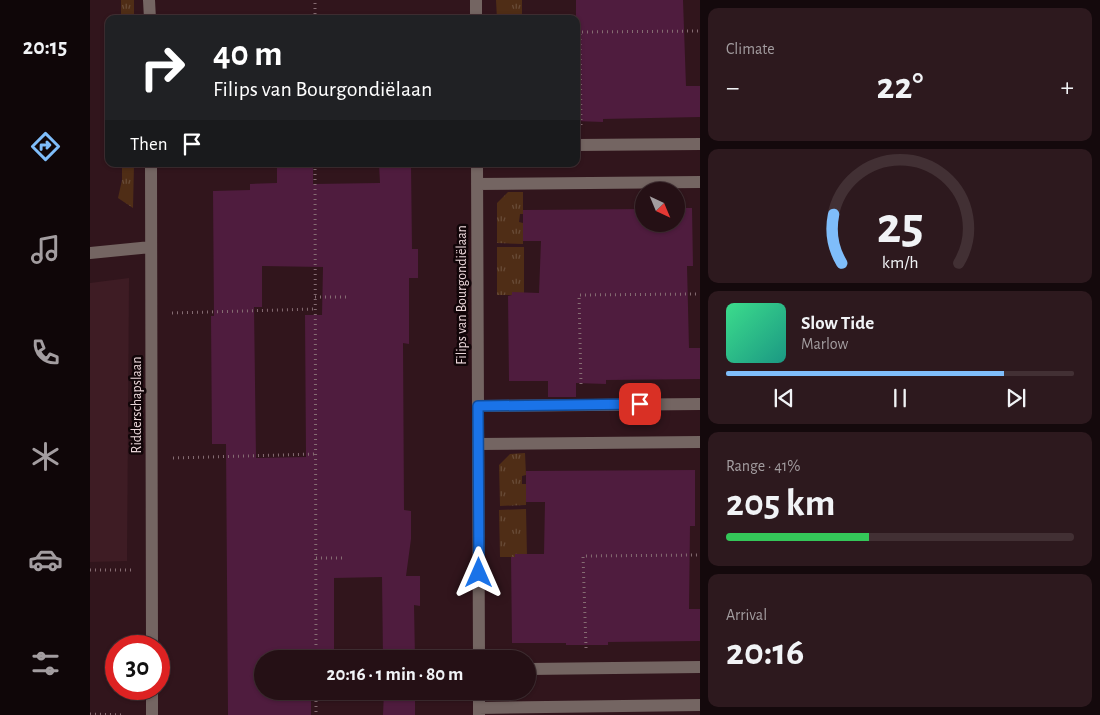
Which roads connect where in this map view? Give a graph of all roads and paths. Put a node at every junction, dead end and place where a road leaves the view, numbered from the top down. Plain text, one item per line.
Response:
1 (149, 0) edge
2 (315, 0) edge
3 (476, 0) edge
4 (150, 15) edge
5 (315, 15) edge
6 (476, 15) edge
7 (700, 31) edge
8 (580, 32) edge
9 (700, 144) edge
10 (580, 145) edge
11 (151, 167) edge
12 (315, 167) edge
13 (477, 167) edge
14 (700, 182) edge
15 (477, 184) junction
16 (151, 246) junction
17 (90, 253) edge
18 (700, 294) edge
19 (315, 297) junction
20 (350, 297) dead end
21 (315, 309) junction
22 (152, 313) junction
23 (700, 404) edge
24 (581, 405) junction
25 (478, 406) junction
26 (700, 442) edge
27 (478, 444) junction
28 (316, 454) junction
29 (152, 458) junction
30 (700, 555) edge
31 (316, 558) junction
32 (343, 558) dead end
33 (90, 570) edge
34 (152, 570) junction
35 (152, 635) edge
36 (316, 650) edge
37 (479, 650) edge
38 (700, 667) edge
39 (586, 668) junction
40 (536, 669) edge
41 (152, 700) edge
42 (316, 700) edge
43 (700, 706) edge
44 (479, 711) edge
45 (90, 714) edge
46 (125, 715) edge
47 (152, 715) edge
48 (316, 715) edge

1 - 4 street
2 - 5 path
3 - 6 street
7 - 8 path
9 - 10 street
11 - 16 street, Ridderschapslaan
12 - 19 path
13 - 15 street, Filips van Bourgondiëlaan
14 - 15 street
15 - 25 street, Filips van Bourgondiëlaan
16 - 17 street
16 - 22 street, Ridderschapslaan
18 - 24 path
19 - 20 path
19 - 21 path
21 - 22 path
21 - 28 path
22 - 29 street, Ridderschapslaan
23 - 24 street
24 - 25 street
25 - 27 street, Filips van Bourgondiëlaan
26 - 27 street
27 - 37 street, Filips van Bourgondiëlaan
28 - 29 path
28 - 31 path
29 - 34 street, Ridderschapslaan
30 - 39 path
31 - 32 path
31 - 36 path
33 - 34 path
34 - 35 street, Ridderschapslaan
38 - 39 street
39 - 40 street
41 - 47 street
42 - 48 path
43 - 44 street
45 - 46 path

